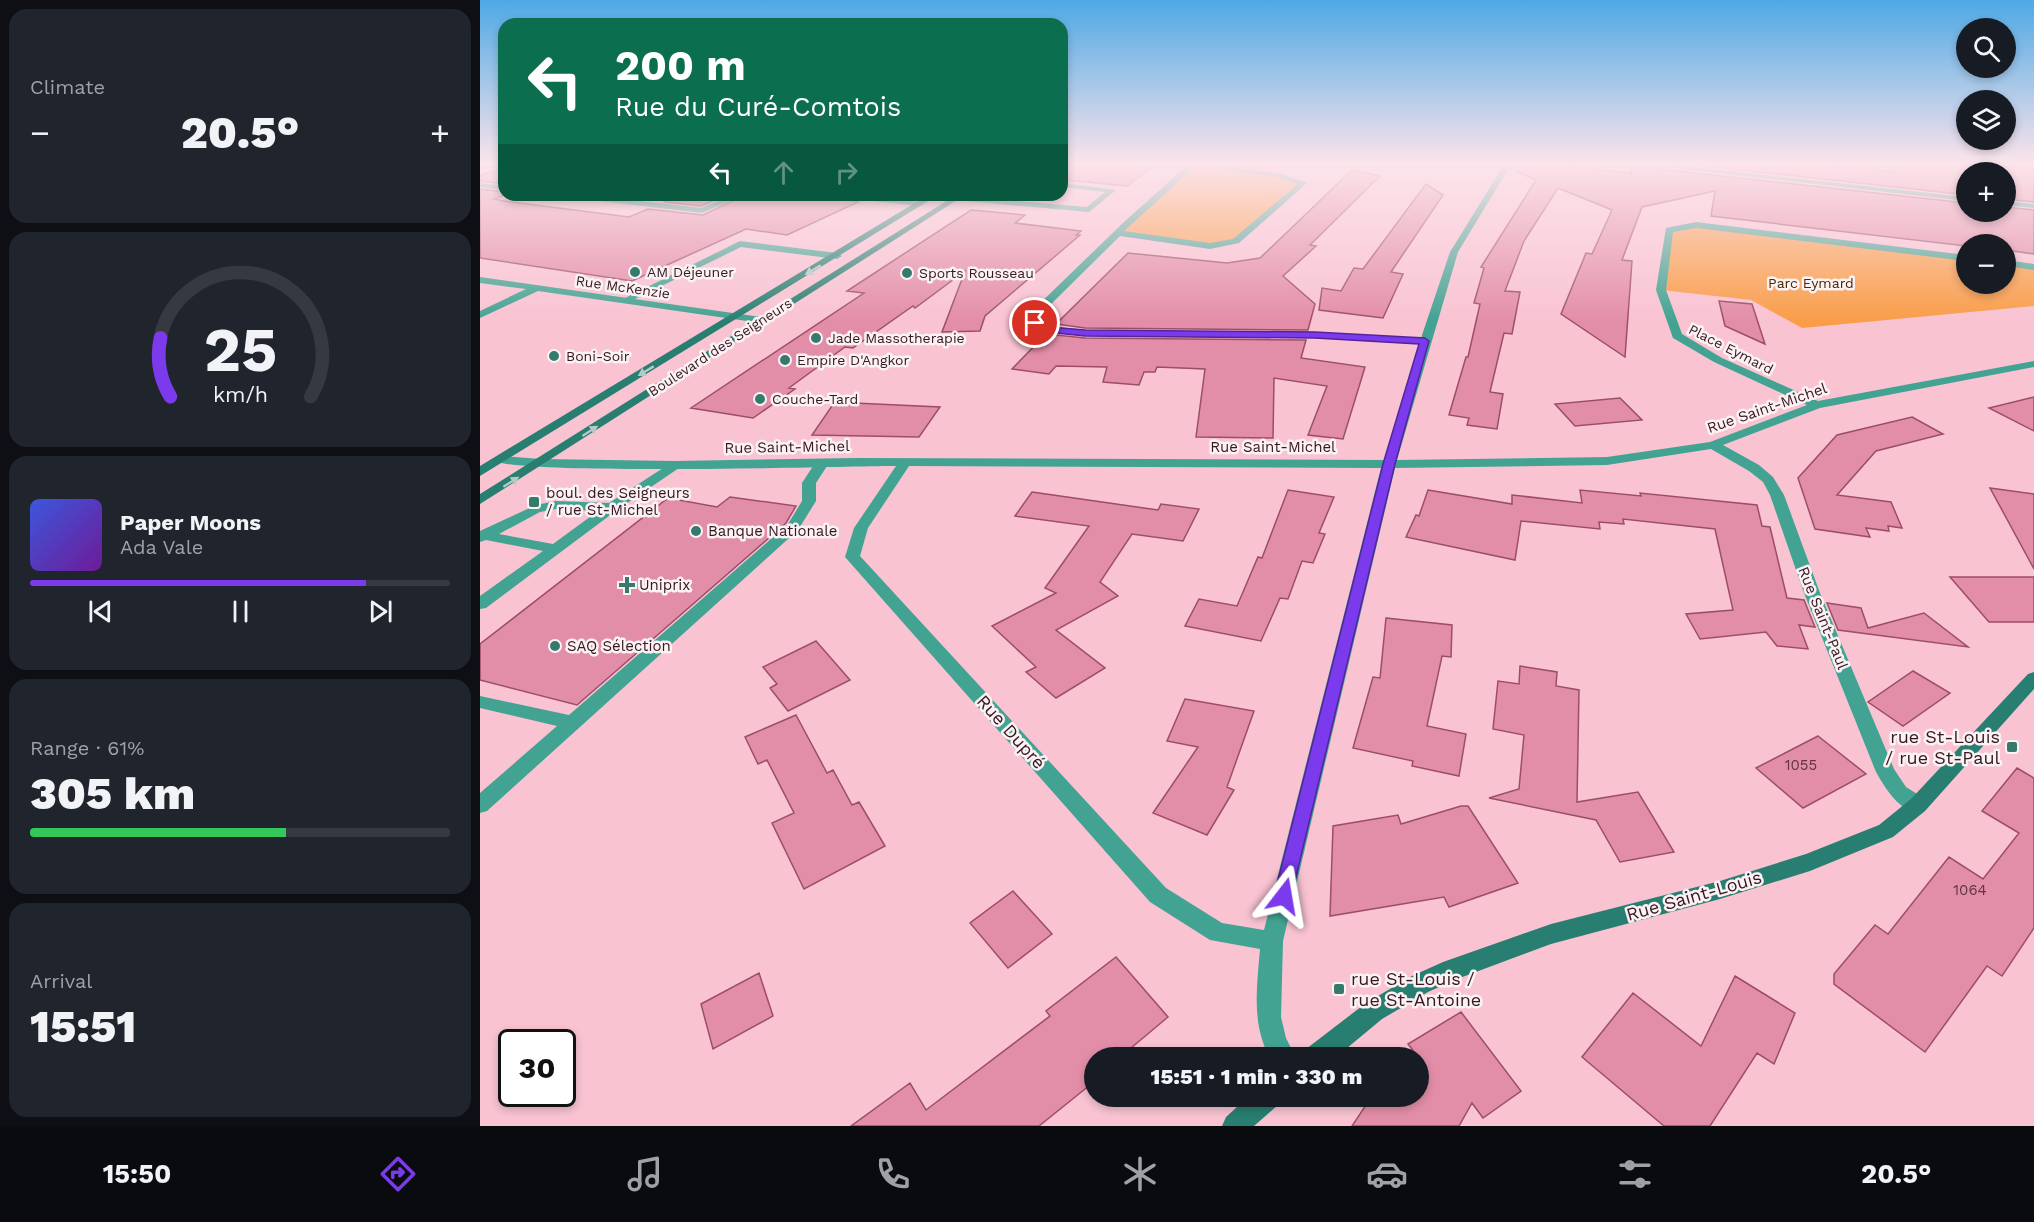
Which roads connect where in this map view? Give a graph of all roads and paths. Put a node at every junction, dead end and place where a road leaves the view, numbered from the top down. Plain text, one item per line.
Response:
1 (902, 216) edge
2 (927, 216) edge
3 (1137, 216) edge
4 (1265, 216) edge
5 (1477, 216) edge
6 (1118, 233) junction
7 (837, 256) junction
8 (1956, 257) edge
9 (2016, 264) edge
10 (2034, 267) edge
11 (480, 280) edge
12 (537, 288) junction
13 (624, 301) junction
14 (480, 315) edge
15 (734, 317) junction
16 (761, 320) junction
17 (1425, 341) junction
18 (2034, 364) edge
19 (1817, 405) junction
20 (1713, 445) junction
21 (500, 460) junction
22 (905, 462) junction
23 (541, 463) junction
24 (822, 463) junction
25 (1389, 464) junction
26 (674, 465) junction
27 (480, 472) edge
28 (480, 501) edge
29 (612, 507) junction
30 (481, 536) edge
31 (556, 549) junction
32 (480, 604) edge
33 (2034, 678) edge
34 (483, 705) edge
35 (574, 723) junction
36 (480, 805) edge
37 (1918, 805) junction
38 (1272, 942) junction
39 (1277, 1047) edge
40 (1329, 1047) edge
41 (1257, 1107) edge
42 (1235, 1126) edge

1 - 7 main road, Boulevard des Seigneurs
2 - 16 main road, Boulevard des Seigneurs
3 - 6 street
4 - 6 street
5 - 17 street
6 - 17 street
7 - 13 street
7 -> 15 main road, Boulevard des Seigneurs
8 - 19 street, Place Eymard
9 - 10 street
11 - 12 street, Rue McKenzie
12 - 13 street, Rue McKenzie
12 - 14 street
13 - 15 street, Rue McKenzie
15 - 16 street, Rue McKenzie
15 -> 21 main road, Boulevard des Seigneurs
23 -> 16 main road, Boulevard des Seigneurs
17 - 25 street
18 - 19 street, Rue Saint-Michel
19 - 20 street, Rue Saint-Michel
20 - 25 street, Rue Saint-Michel
20 - 37 street, Rue Saint-Paul
21 - 23 street, Rue Saint-Michel
21 - 27 main road, Boulevard des Seigneurs
22 - 24 street, Rue Saint-Michel
22 - 25 street, Rue Saint-Michel
22 - 38 street, Rue Dupré
23 - 26 street, Rue Saint-Michel
28 -> 23 main road, Boulevard des Seigneurs
24 - 26 street, Rue Saint-Michel
24 - 35 street
25 - 38 street
26 - 29 street
29 - 30 street
29 - 31 street
30 - 31 street
31 - 32 street
33 - 37 main road, Rue Saint-Louis
34 - 35 street
35 - 36 street
37 - 40 main road, Rue Saint-Louis
38 - 39 street
41 - 42 main road

